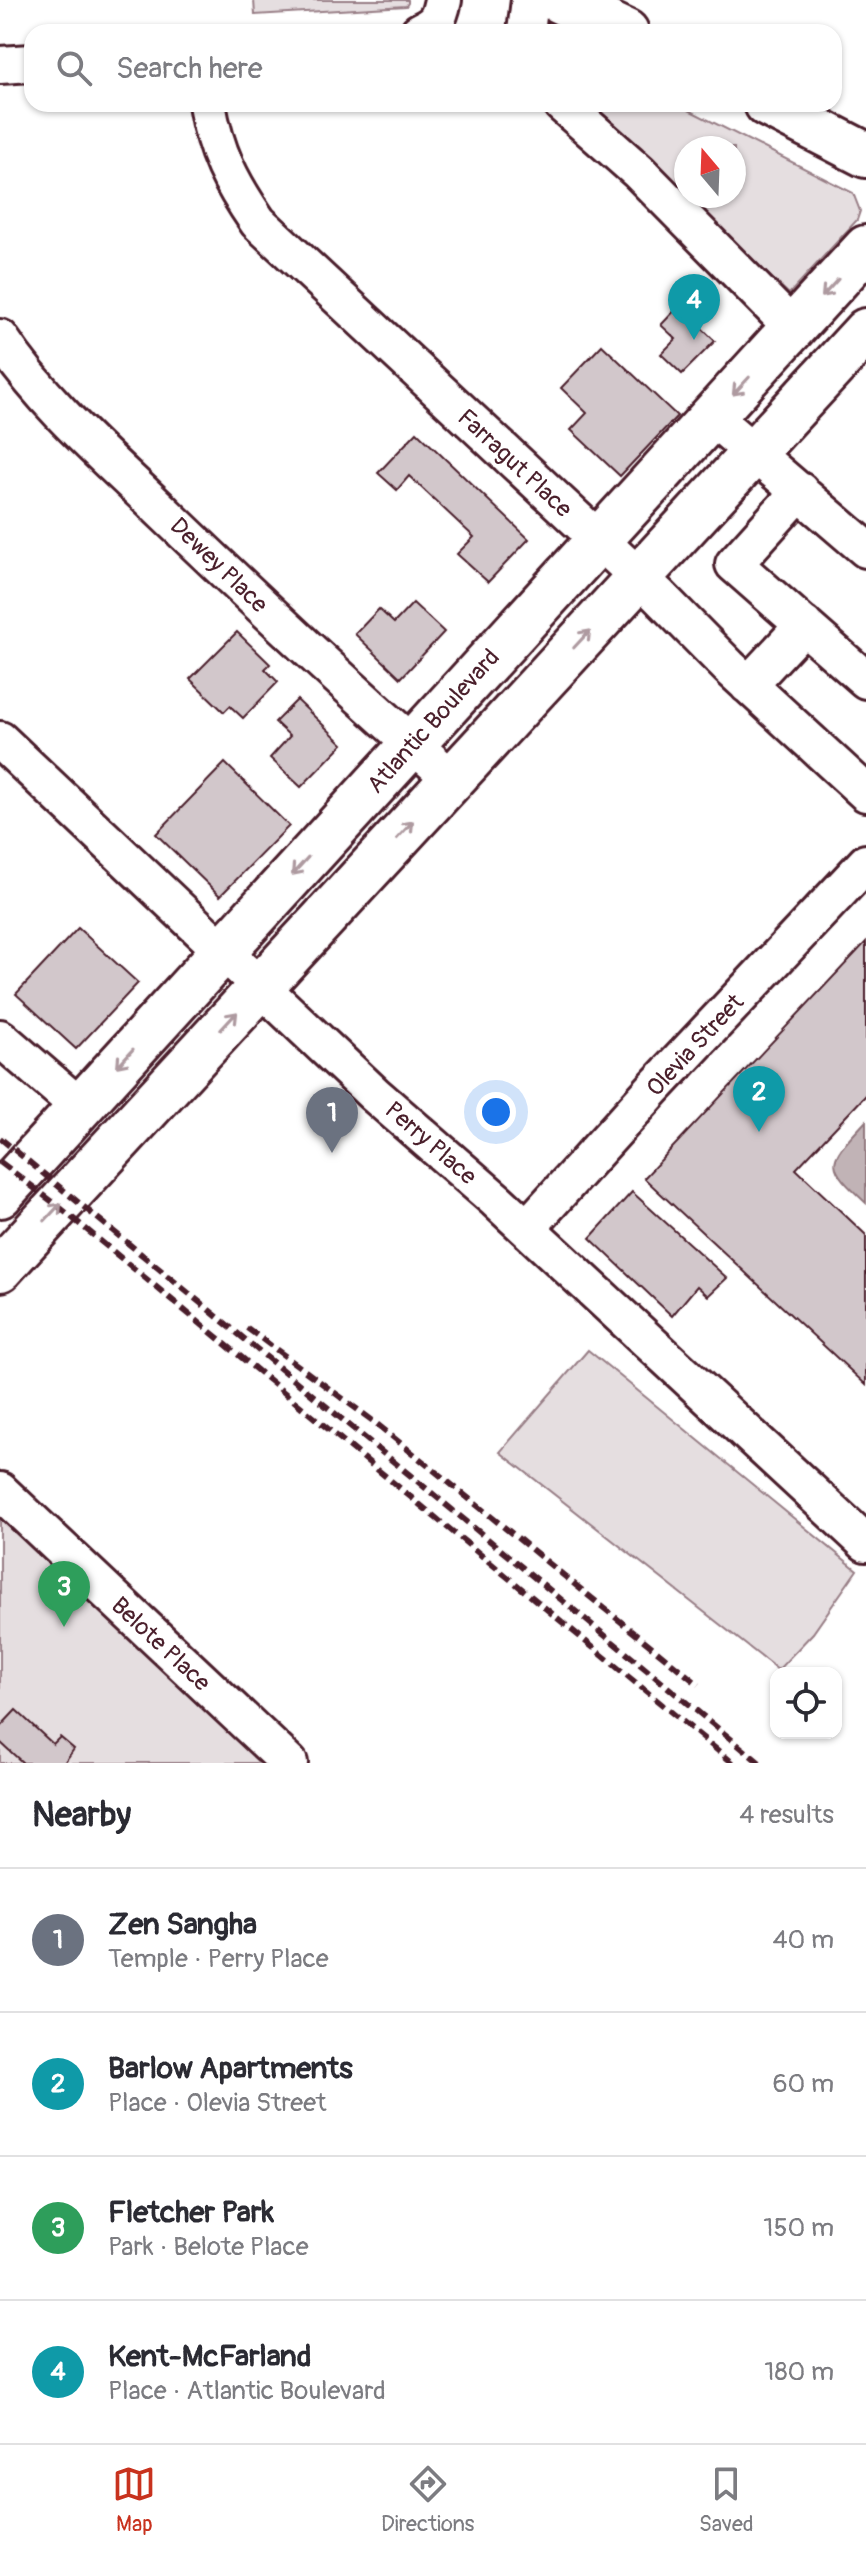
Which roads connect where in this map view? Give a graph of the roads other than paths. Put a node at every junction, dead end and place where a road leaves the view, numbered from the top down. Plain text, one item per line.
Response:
1 (443, 0) edge
2 (530, 0) edge
3 (558, 0) edge
4 (433, 24) edge
5 (527, 24) edge
6 (609, 24) edge
7 (24, 64) edge
8 (0, 65) edge
9 (208, 112) edge
10 (571, 112) edge
11 (783, 112) edge
12 (866, 155) edge
13 (866, 248) edge
14 (793, 328) junction
15 (0, 338) edge
16 (857, 351) edge
17 (712, 417) junction
18 (754, 452) junction
19 (800, 491) junction
20 (599, 541) junction
21 (866, 549) edge
22 (639, 577) junction
23 (804, 625) junction
24 (866, 680) edge
25 (748, 685) junction
26 (0, 740) edge
27 (412, 744) junction
28 (452, 779) junction
29 (866, 793) edge
30 (866, 863) edge
31 (222, 952) junction
32 (261, 987) junction
33 (0, 1038) edge
34 (80, 1107) junction
35 (0, 1195) edge
36 (527, 1228) junction
37 (0, 1269) edge
38 (0, 1491) edge
39 (866, 1543) edge
40 (289, 1763) edge

1 - 4 street
2 - 5 street
3 - 6 main road
7 - 8 street
9 - 20 street, Farragut Place
10 - 14 street
11 - 12 main road
13 -> 14 main road, Atlantic Boulevard
14 -> 17 main road, Atlantic Boulevard
15 - 27 street, Dewey Place
16 - 18 main road
17 - 18 street
17 - 20 main road, Atlantic Boulevard
18 - 19 street
18 - 22 main road
19 - 21 street
19 - 23 street
20 - 22 street, Farragut Place
20 - 27 main road, Atlantic Boulevard
22 - 25 street, Farragut Place
28 -> 22 main road
23 - 24 street
23 - 25 street
25 - 29 street, Farragut Place
26 - 31 street, Perry Place
27 - 28 street, Dewey Place
27 -> 31 main road, Atlantic Boulevard
32 -> 28 main road
30 - 36 street, Olevia Street
31 - 32 street, Perry Place
31 -> 34 main road, Atlantic Boulevard
32 - 36 street, Perry Place
37 -> 32 main road
33 - 34 street
34 - 35 main road, Atlantic Boulevard
36 - 39 street, Perry Place
38 - 40 street, Belote Place

